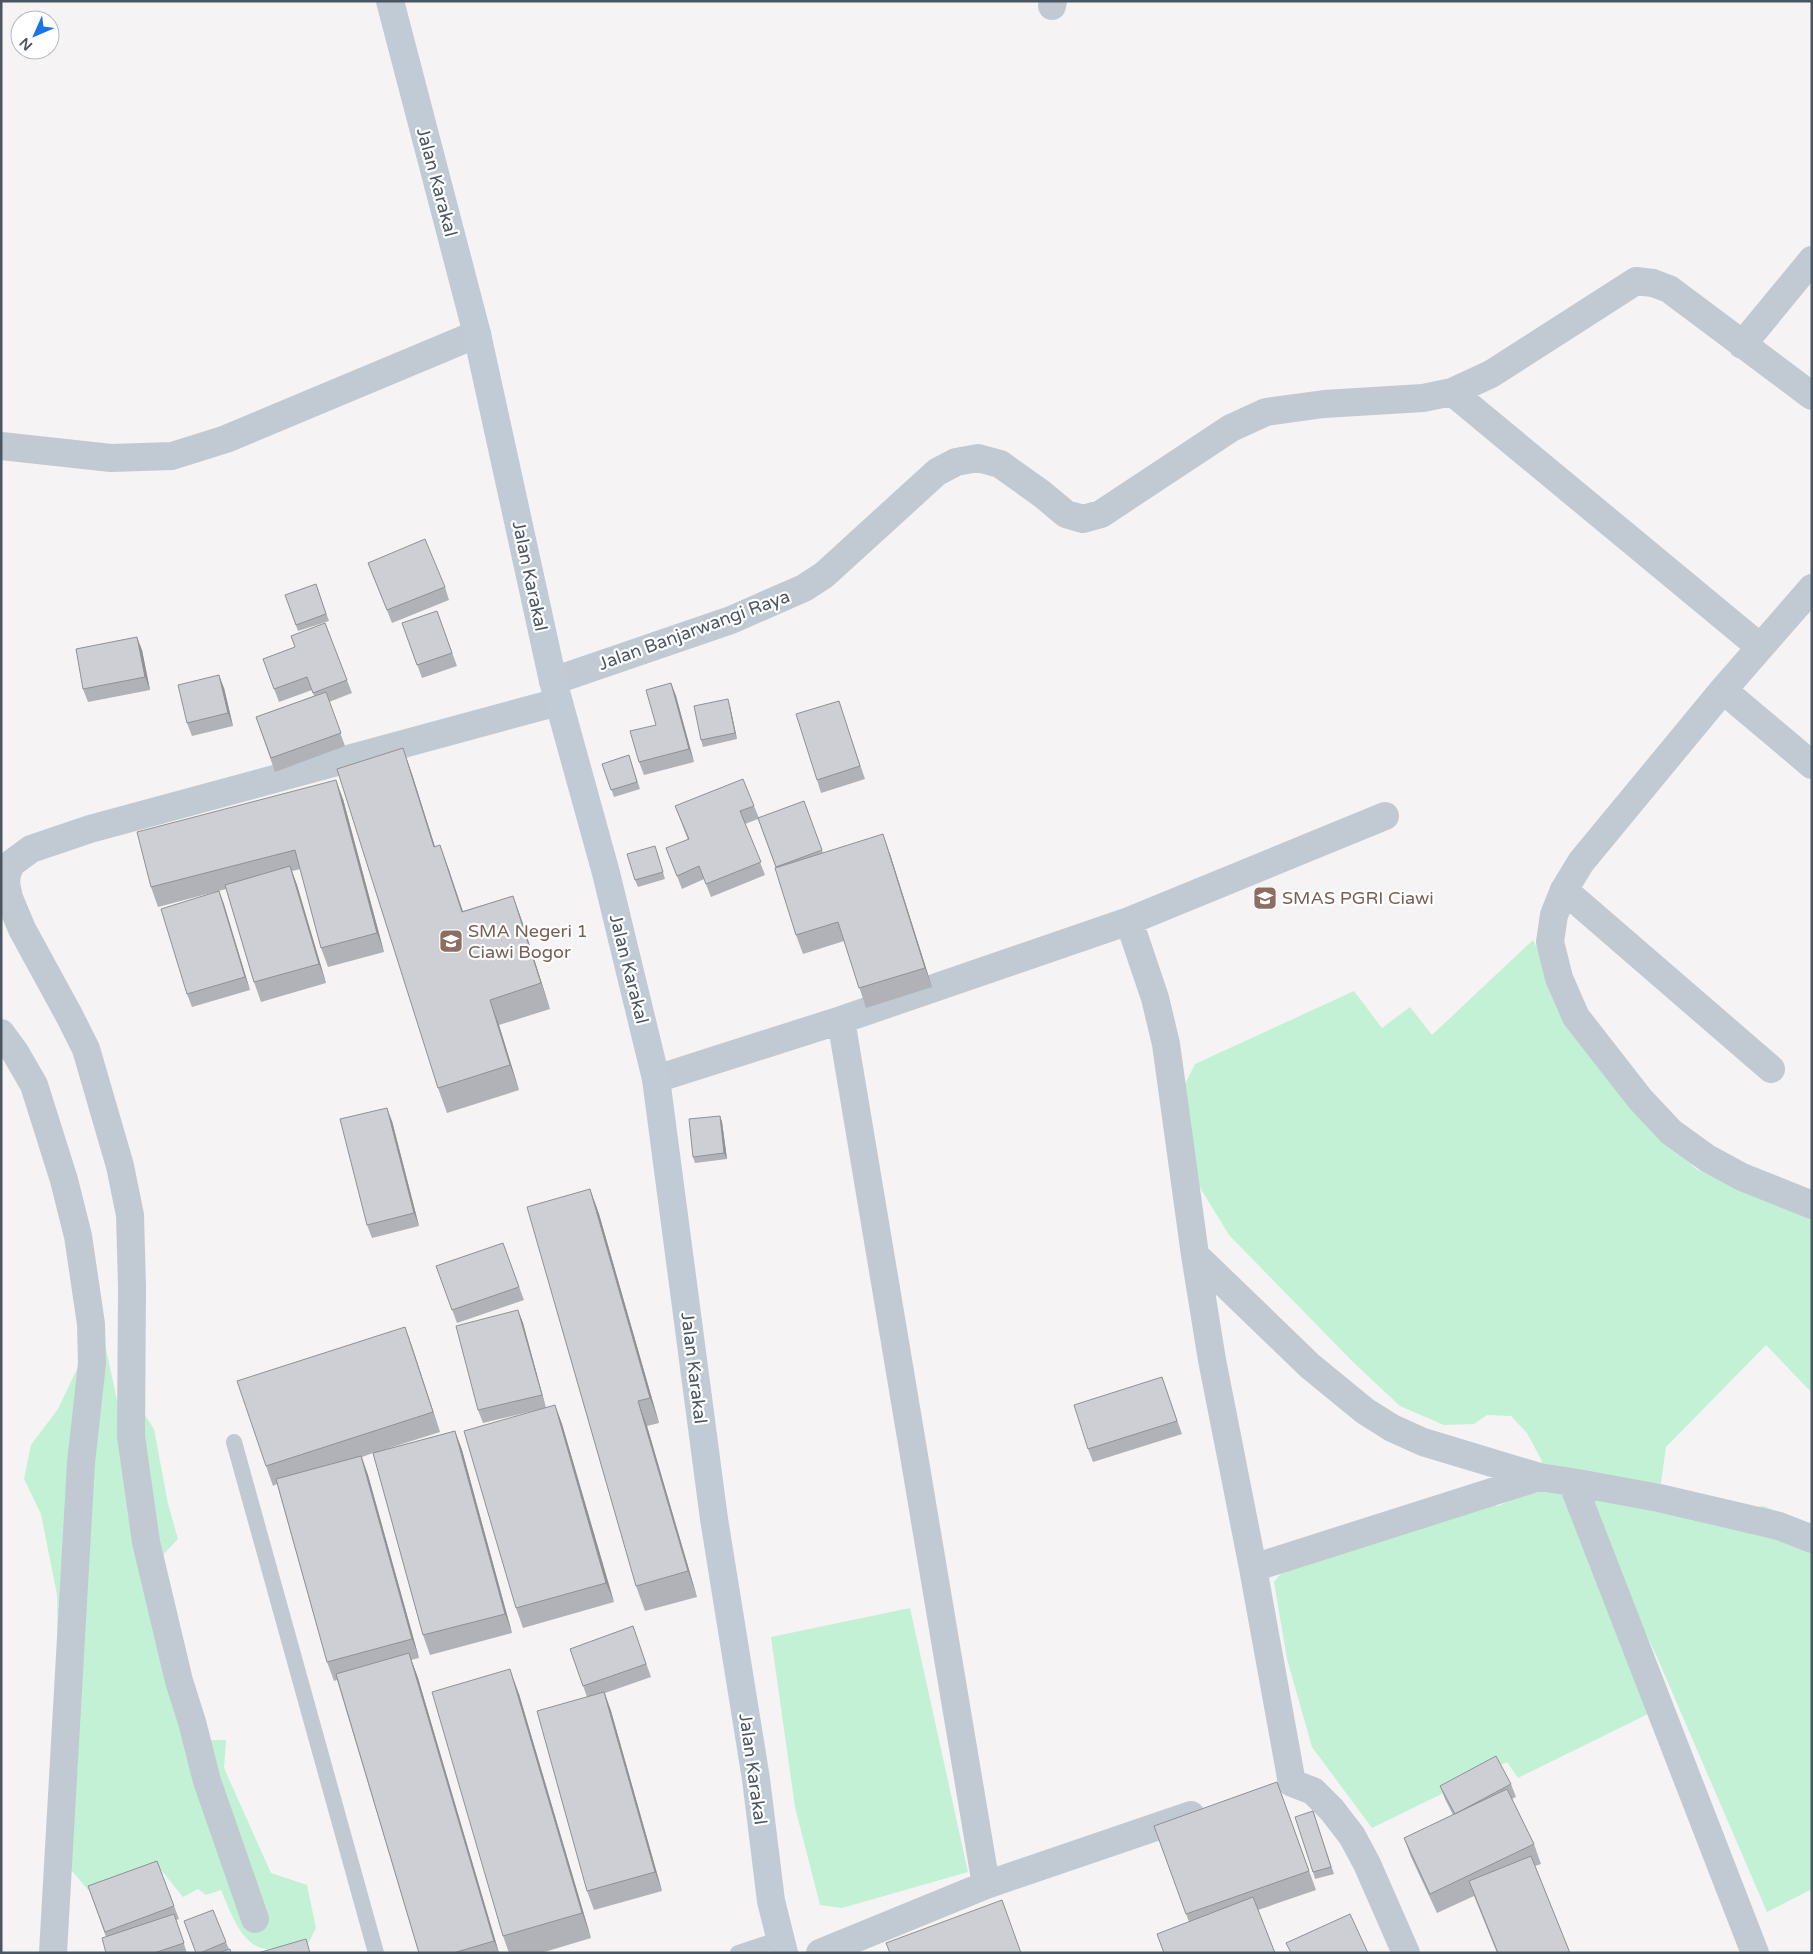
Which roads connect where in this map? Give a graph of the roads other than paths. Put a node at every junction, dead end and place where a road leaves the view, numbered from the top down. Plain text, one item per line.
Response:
1 (390, 1) edge
2 (1812, 260) edge
3 (477, 334) junction
4 (1742, 345) junction
5 (1452, 392) junction
6 (1812, 396) edge
7 (1, 446) edge
8 (1812, 588) edge
9 (1760, 647) junction
10 (1722, 690) junction
11 (555, 691) junction
12 (1812, 765) edge
13 (1385, 816) dead end
14 (1564, 890) junction
15 (1129, 921) junction
16 (841, 1020) junction
17 (1, 1033) edge
18 (1771, 1069) dead end
19 (656, 1079) junction
20 (1812, 1205) edge
21 (1195, 1254) junction
22 (234, 1442) dead end
23 (1539, 1477) junction
24 (1572, 1482) junction
25 (1812, 1539) edge
26 (1253, 1568) junction
27 (1218, 1806) edge
28 (986, 1885) junction
29 (255, 1920) dead end
30 (782, 1946) edge
31 (54, 1953) edge
32 (376, 1953) edge
33 (738, 1953) edge
34 (820, 1953) edge
35 (1406, 1953) edge
36 (1755, 1953) edge

1 - 3 main road, Jalan Karakal
2 - 4 street
3 - 7 street
3 - 11 main road, Jalan Karakal
4 - 5 street, Jalan Banjarwangi Raya
4 - 6 street, Jalan Banjarwangi Raya
5 - 9 street
5 - 11 street, Jalan Banjarwangi Raya
8 - 9 street
9 - 10 street
10 - 12 street
10 - 14 street
11 - 19 main road, Jalan Karakal
11 - 29 street, Jalan Banjarwangi Raya
13 - 15 street
14 - 18 street
14 - 20 street
15 - 16 street
15 - 21 street
16 - 19 street
16 - 28 street
17 - 31 street
19 - 30 main road, Jalan Karakal
21 - 23 street
21 - 26 street
22 - 32 lane
23 - 24 street
23 - 26 street
24 - 25 street
24 - 36 street
26 - 35 street
27 - 28 street
28 - 34 street
30 - 33 lane

